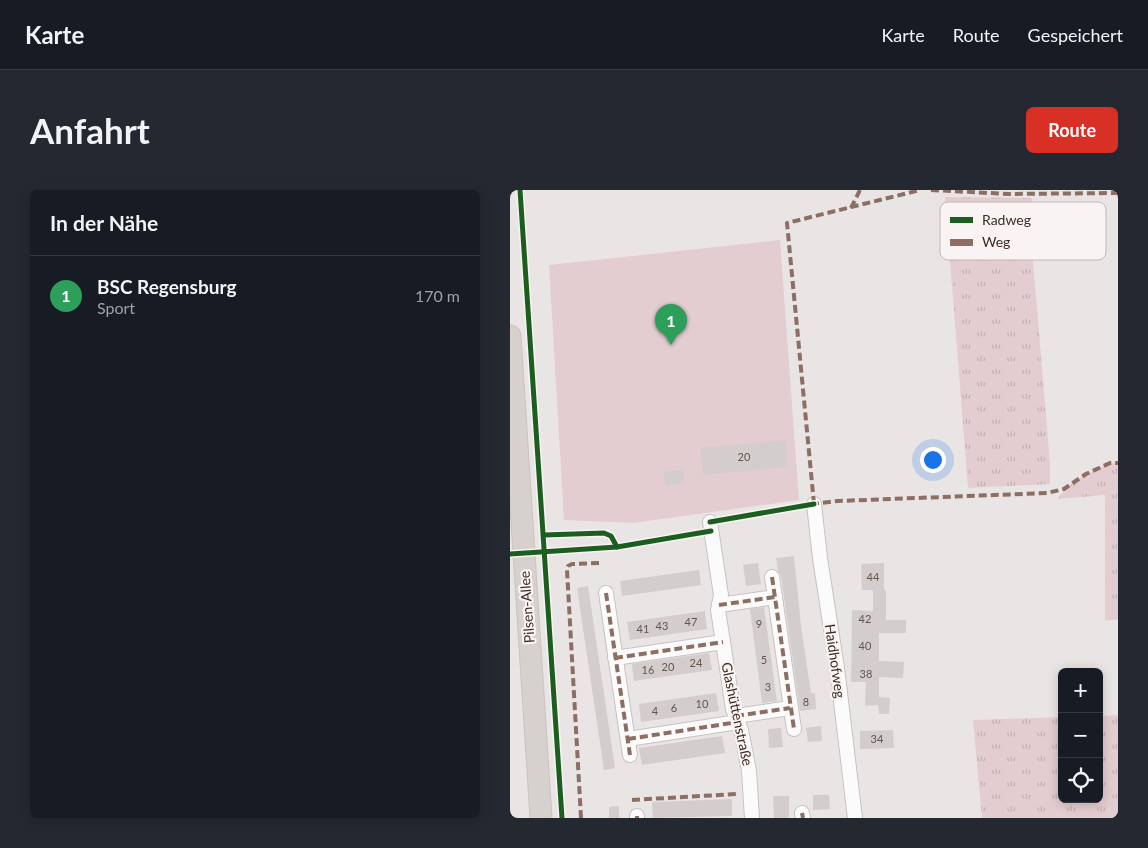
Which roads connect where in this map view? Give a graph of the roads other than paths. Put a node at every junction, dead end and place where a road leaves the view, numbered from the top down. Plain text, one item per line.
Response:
1 (510, 336) edge
2 (814, 504) dead end
3 (710, 522) dead end
4 (772, 577) dead end
5 (606, 593) dead end
6 (775, 597) junction
7 (720, 605) junction
8 (723, 642) junction
9 (615, 658) junction
10 (790, 708) junction
11 (737, 719) junction
12 (794, 730) dead end
13 (628, 739) junction
14 (630, 755) dead end
15 (541, 818) edge
16 (752, 818) edge
17 (855, 818) edge

1 - 15 main road, Pilsen-Allee
2 - 17 street, Haidhofweg
3 - 7 street, Glashüttenstraße
4 - 6 street
5 - 9 street
6 - 7 street
6 - 10 street
7 - 8 street, Glashüttenstraße
8 - 9 street
8 - 11 street, Glashüttenstraße
9 - 13 street
10 - 11 street
10 - 12 street
11 - 13 street
11 - 16 street, Glashüttenstraße
13 - 14 street

